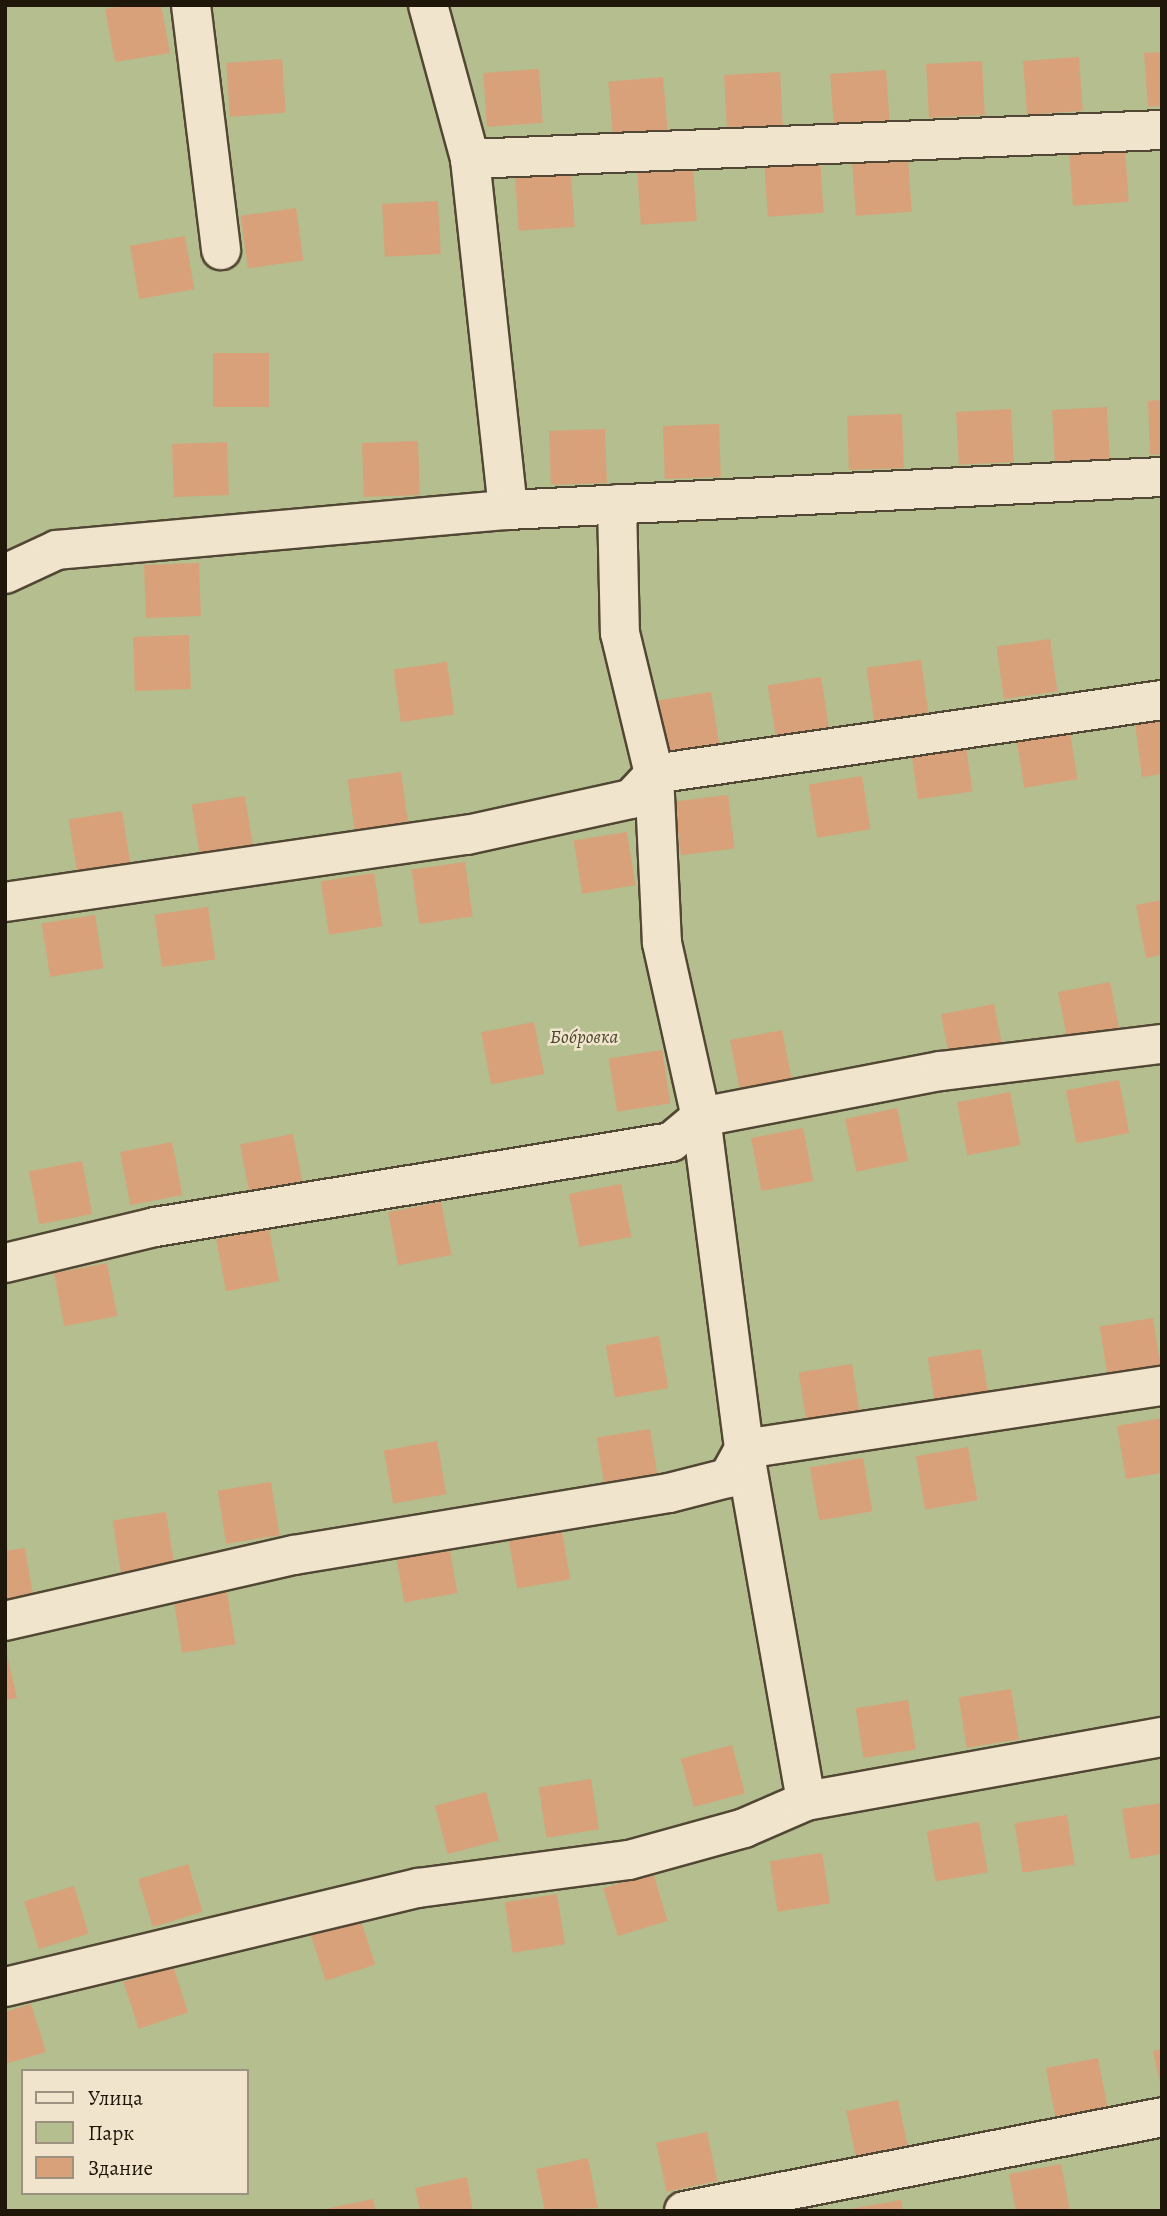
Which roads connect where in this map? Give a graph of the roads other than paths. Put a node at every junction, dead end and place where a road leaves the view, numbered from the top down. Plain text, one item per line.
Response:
1 (191, 5) edge
2 (428, 5) edge
3 (1162, 130) edge
4 (470, 159) junction
5 (221, 250) dead end
6 (1162, 477) edge
7 (617, 504) junction
8 (508, 510) junction
9 (5, 574) edge
10 (1162, 699) edge
11 (654, 774) junction
12 (5, 902) edge
13 (1162, 1044) edge
14 (701, 1117) junction
15 (5, 1263) edge
16 (1162, 1386) edge
17 (744, 1449) junction
18 (5, 1620) edge
19 (1162, 1737) edge
20 (806, 1801) junction
21 (5, 1987) edge
22 (1162, 2118) edge
23 (684, 2211) edge

1 - 5 street
2 - 4 street
3 - 4 street
4 - 8 street
6 - 7 street
7 - 8 street
7 - 11 street
8 - 9 street
10 - 11 street
11 - 12 street
11 - 14 street
13 - 14 street
14 - 15 street
14 - 17 street
16 - 17 street
17 - 18 street
17 - 20 street
19 - 20 street
20 - 21 street
22 - 23 street

